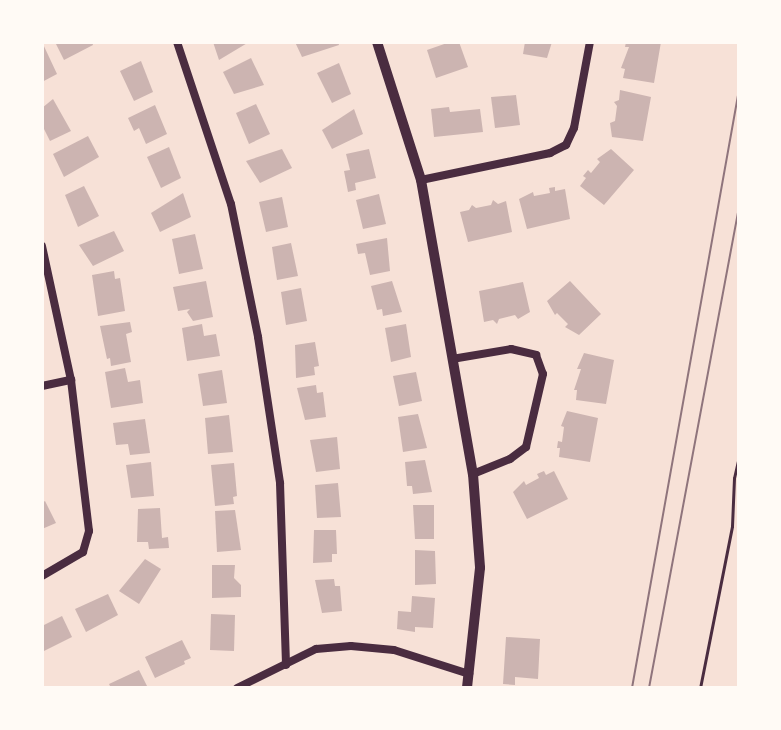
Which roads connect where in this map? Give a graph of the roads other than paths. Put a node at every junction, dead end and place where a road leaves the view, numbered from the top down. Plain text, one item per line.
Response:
1 (177, 42) edge
2 (377, 42) edge
3 (590, 42) edge
4 (421, 180) junction
5 (42, 246) edge
6 (452, 359) junction
7 (71, 380) junction
8 (42, 386) edge
9 (473, 474) junction
10 (42, 576) edge
11 (286, 665) junction
12 (469, 674) junction
13 (237, 688) edge
14 (467, 688) edge

1 - 11 street
2 - 4 street
3 - 4 street
4 - 6 street
5 - 7 street
6 - 9 street
6 - 9 street
7 - 8 street
7 - 10 street
9 - 12 street
11 - 12 street
11 - 13 street
12 - 14 street

